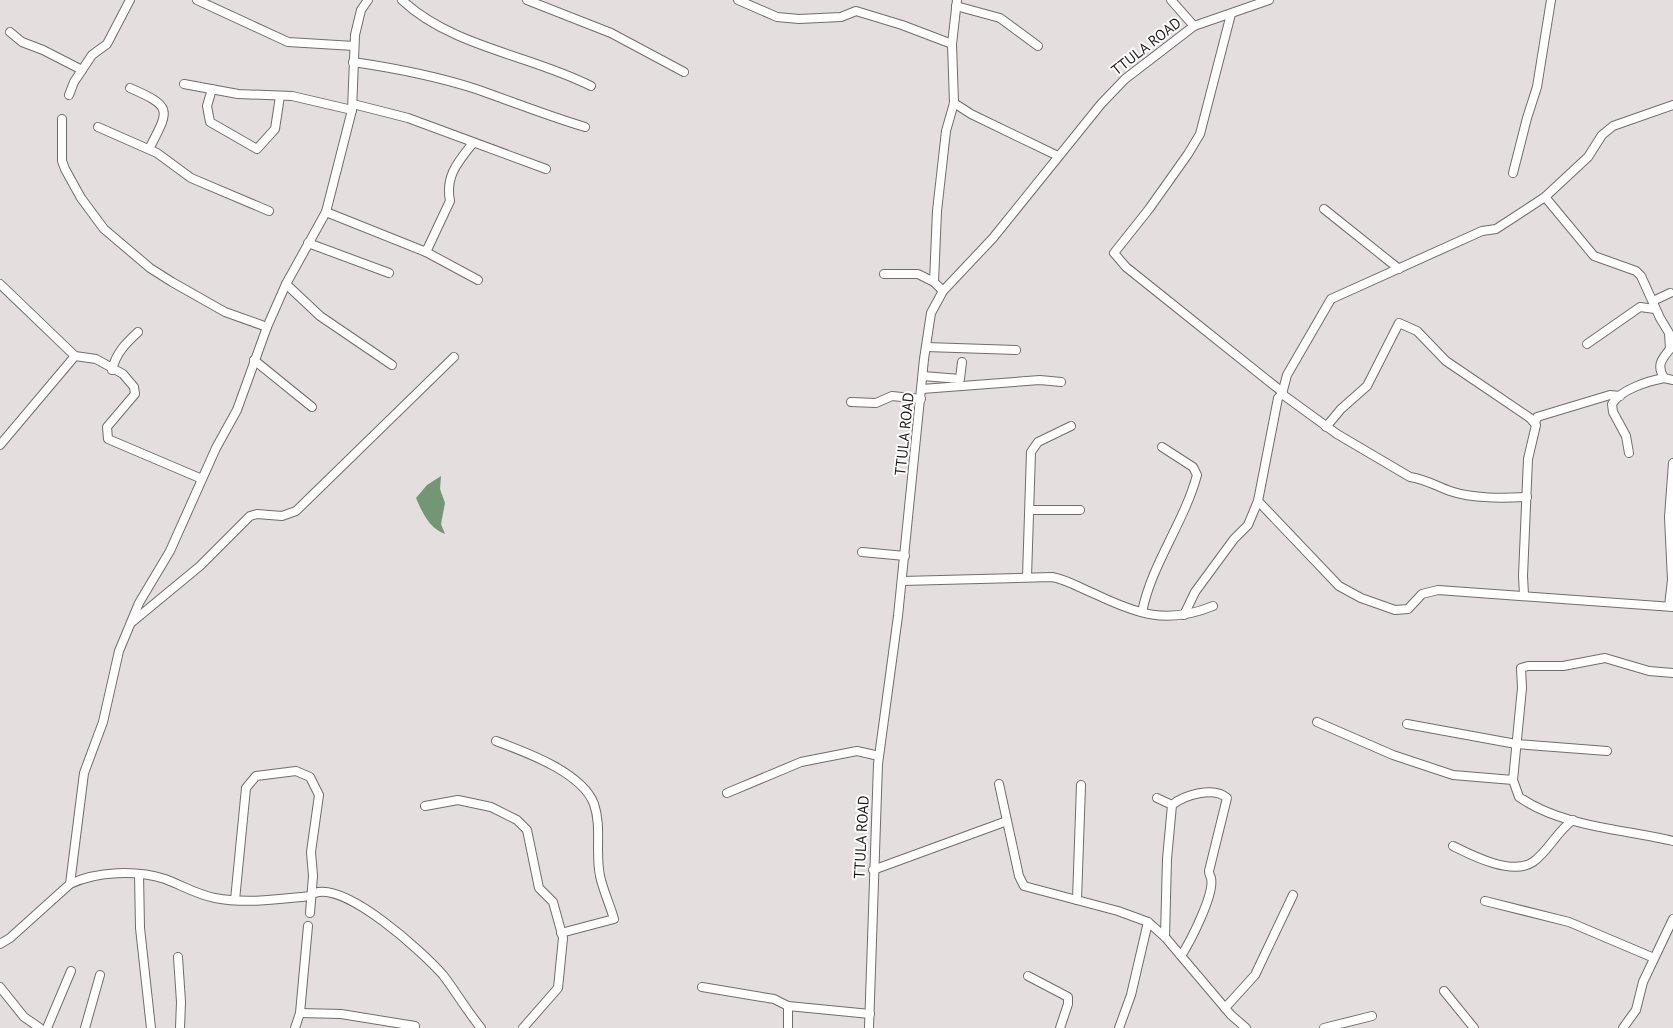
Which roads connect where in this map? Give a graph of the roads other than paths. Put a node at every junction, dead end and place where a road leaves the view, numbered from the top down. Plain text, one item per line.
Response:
1 (130, 0) edge
2 (197, 0) edge
3 (368, 0) edge
4 (402, 0) edge
5 (527, 0) edge
6 (738, 0) edge
7 (1171, 0) edge
8 (1269, 0) edge
9 (1551, 0) edge
10 (956, 3) edge
11 (1231, 14) junction
12 (1194, 26) junction
13 (10, 32) dead end
14 (952, 44) junction
15 (354, 46) junction
16 (1038, 46) dead end
17 (353, 62) junction
18 (82, 70) junction
19 (684, 72) dead end
20 (184, 84) dead end
21 (591, 86) dead end
22 (130, 88) dead end
23 (212, 89) junction
24 (69, 95) dead end
25 (280, 96) junction
26 (954, 103) junction
27 (1673, 105) edge
28 (353, 107) junction
29 (62, 118) dead end
30 (98, 127) dead end
31 (585, 127) dead end
32 (473, 142) junction
33 (149, 149) junction
34 (1058, 156) junction
35 (546, 169) dead end
36 (1513, 173) dead end
37 (1544, 197) junction
38 (1324, 209) dead end
39 (269, 211) dead end
40 (326, 212) junction
41 (308, 243) junction
42 (426, 252) junction
43 (1399, 268) junction
44 (389, 273) dead end
45 (884, 274) dead end
46 (478, 280) dead end
47 (934, 282) junction
48 (0, 284) edge
49 (286, 284) junction
50 (943, 291) junction
51 (1670, 293) dead end
52 (1654, 305) junction
53 (267, 327) junction
54 (138, 332) dead end
55 (1671, 332) edge
56 (1587, 344) dead end
57 (926, 347) junction
58 (1016, 350) dead end
59 (75, 356) junction
60 (454, 357) dead end
61 (254, 360) junction
62 (962, 362) dead end
63 (392, 365) dead end
64 (112, 370) junction
65 (923, 376) junction
66 (1664, 378) junction
67 (1673, 380) edge
68 (1061, 382) dead end
69 (922, 389) junction
70 (1281, 392) junction
71 (1620, 396) junction
72 (921, 399) junction
73 (851, 402) dead end
74 (312, 406) dead end
75 (1535, 423) junction
76 (1071, 426) dead end
77 (1326, 427) junction
78 (0, 445) edge
79 (1162, 447) dead end
80 (1629, 453) dead end
81 (1673, 463) edge
82 (202, 478) junction
83 (1527, 497) junction
84 (1258, 501) junction
85 (1672, 502) edge
86 (1031, 510) junction
87 (1080, 510) dead end
88 (862, 552) dead end
89 (905, 556) junction
90 (1027, 576) junction
91 (902, 580) junction
92 (1524, 595) junction
93 (1212, 606) dead end
94 (1673, 607) edge
95 (1142, 612) junction
96 (1184, 615) junction
97 (129, 624) junction
98 (1673, 673) edge
99 (1317, 722) dead end
100 (1407, 724) dead end
101 (496, 741) dead end
102 (1516, 744) junction
103 (1607, 752) dead end
104 (879, 756) junction
105 (1513, 780) junction
106 (999, 784) dead end
107 (1081, 785) dead end
108 (727, 793) dead end
109 (1157, 798) dead end
110 (1172, 805) junction
111 (425, 806) dead end
112 (1573, 820) junction
113 (1007, 821) junction
114 (1673, 841) edge
115 (1453, 846) dead end
116 (873, 870) junction
117 (139, 874) junction
118 (70, 884) junction
119 (313, 894) junction
120 (1293, 894) dead end
121 (235, 900) junction
122 (1077, 900) junction
123 (1485, 901) dead end
124 (310, 913) dead end
125 (1673, 919) edge
126 (1148, 922) junction
127 (308, 926) dead end
128 (561, 933) junction
129 (1165, 937) junction
130 (0, 944) edge
131 (1181, 956) junction
132 (178, 957) dead end
133 (1654, 958) junction
134 (71, 971) dead end
135 (100, 975) dead end
136 (1028, 976) dead end
137 (0, 987) edge
138 (702, 987) dead end
139 (1444, 991) dead end
140 (788, 1006) junction
141 (1226, 1008) junction
142 (300, 1013) junction
143 (870, 1014) junction
144 (1372, 1016) dead end
145 (415, 1026) dead end
146 (40, 1028) edge
147 (47, 1028) edge
148 (86, 1028) edge
149 (151, 1028) edge
150 (180, 1028) edge
151 (295, 1028) edge
152 (480, 1028) edge
153 (523, 1028) edge
154 (788, 1028) edge
155 (869, 1028) edge
156 (1060, 1028) edge
157 (1120, 1028) edge
158 (1246, 1028) edge
159 (1324, 1028) edge
160 (1474, 1028) edge
161 (1623, 1028) edge

1 - 18 street
2 - 15 street
3 - 15 street
4 - 21 street
5 - 19 street
6 - 14 street
7 - 12 street
8 - 11 street, TTULA ROAD
9 - 36 street
10 - 14 street
10 - 16 street
11 - 12 street, TTULA ROAD
11 - 70 street
12 - 34 street, TTULA ROAD
13 - 18 street
14 - 26 street
15 - 17 street
17 - 28 street
17 - 31 street
18 - 24 street
20 - 23 street
22 - 33 street
23 - 25 street
23 - 25 street
25 - 28 street
26 - 34 street
26 - 47 street
27 - 37 street
28 - 32 street
28 - 40 street
29 - 53 street
30 - 33 street
32 - 35 street
32 - 42 street
33 - 39 street
34 - 50 street, TTULA ROAD
37 - 43 street
37 - 52 street
38 - 43 street
40 - 41 street
40 - 42 street
41 - 44 street
41 - 49 street
42 - 46 street
43 - 70 street
45 - 47 street
47 - 50 street
48 - 59 street
49 - 53 street
49 - 63 street
50 - 57 street, TTULA ROAD
51 - 52 street
52 - 55 street
52 - 56 street
53 - 61 street
54 - 64 street
55 - 66 street
57 - 58 street
57 - 65 street, TTULA ROAD
59 - 64 street
59 - 78 street
60 - 97 street
61 - 74 street
61 - 82 street
62 - 65 street
64 - 82 street
65 - 69 street, TTULA ROAD
66 - 67 street
66 - 71 street
68 - 69 street
69 - 72 street, TTULA ROAD
70 - 77 street
70 - 84 street
71 - 75 street
71 - 80 street
72 - 73 street
72 - 89 street, TTULA ROAD
75 - 77 street
75 - 83 street
76 - 86 street
77 - 83 street
79 - 95 street
81 - 85 street
82 - 97 street
83 - 92 street
84 - 92 street
84 - 96 street
85 - 94 street
86 - 87 street
86 - 90 street
88 - 89 street
89 - 91 street, TTULA ROAD
90 - 91 street
90 - 95 street
91 - 104 street, TTULA ROAD
92 - 94 street
93 - 96 street
95 - 96 street
97 - 118 street
98 - 102 street
99 - 105 street
100 - 102 street
101 - 128 street
102 - 103 street
102 - 105 street
104 - 108 street
104 - 116 street, TTULA ROAD
105 - 112 street
106 - 113 street
107 - 122 street
109 - 110 street
110 - 129 street
110 - 131 street
111 - 128 street
112 - 114 street
112 - 115 street
113 - 116 street
113 - 122 street
116 - 143 street, TTULA ROAD
117 - 118 street
117 - 121 street
117 - 149 street
118 - 130 street
119 - 121 street
119 - 121 street
119 - 124 street
119 - 152 street
120 - 141 street
122 - 126 street
123 - 133 street
125 - 133 street
126 - 129 street
126 - 157 street
127 - 142 street
128 - 153 street
129 - 131 street
131 - 141 street
132 - 150 street
133 - 161 street
134 - 147 street
135 - 148 street
136 - 156 street
137 - 146 street
138 - 140 street
139 - 160 street
140 - 143 street
140 - 154 street
141 - 158 street
142 - 145 street
142 - 151 street
143 - 155 street, TTULA ROAD
144 - 159 street

